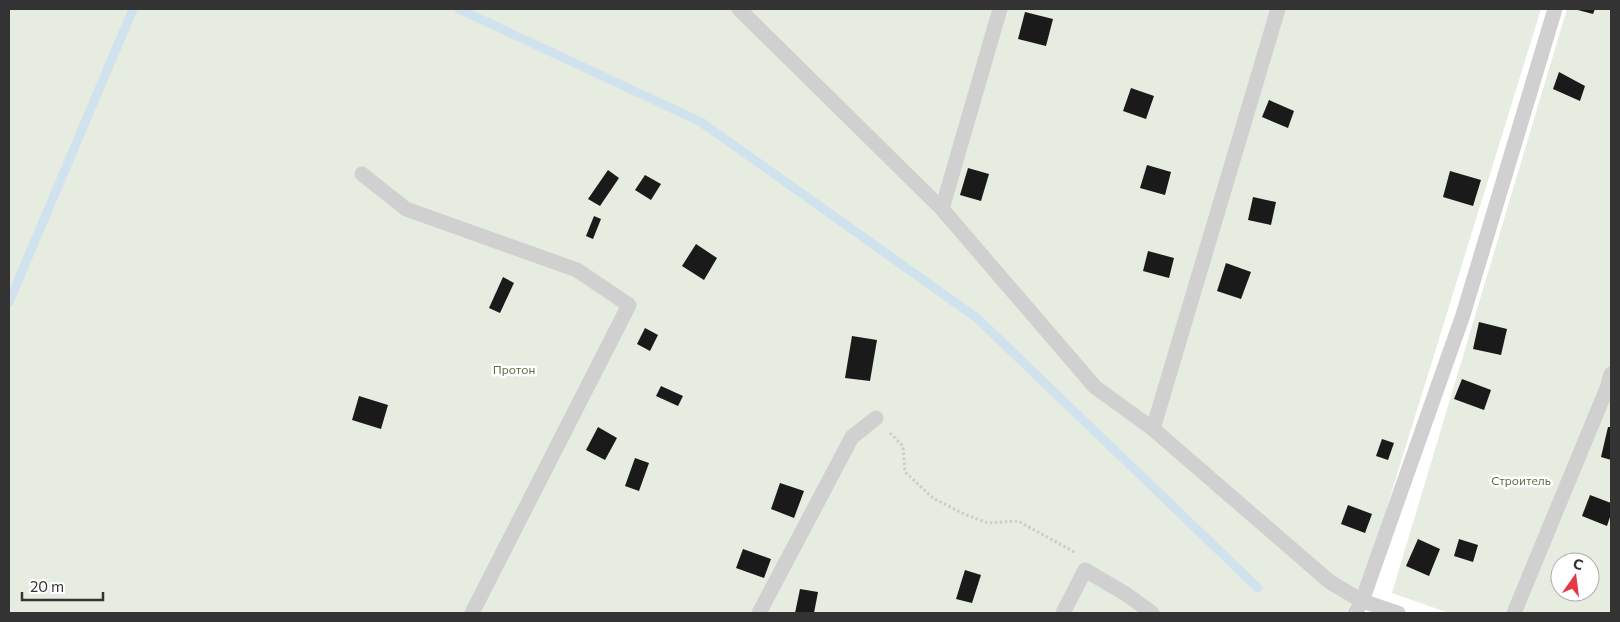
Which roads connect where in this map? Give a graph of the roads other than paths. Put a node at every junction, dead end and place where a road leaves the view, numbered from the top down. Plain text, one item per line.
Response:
1 (739, 9) edge
2 (1000, 9) edge
3 (1278, 9) edge
4 (1556, 9) edge
5 (362, 174) dead end
6 (942, 209) junction
7 (1611, 374) edge
8 (876, 418) road end
9 (1152, 429) junction
10 (1358, 607) edge
11 (472, 613) edge
12 (760, 613) edge
13 (1063, 613) edge
14 (1152, 613) edge
15 (1398, 613) edge
16 (1514, 613) edge

1 - 6 lane
2 - 6 lane
3 - 9 lane
4 - 10 lane
5 - 11 lane
6 - 9 lane
7 - 16 lane
8 - 12 lane
9 - 10 lane
10 - 15 lane
13 - 14 lane

